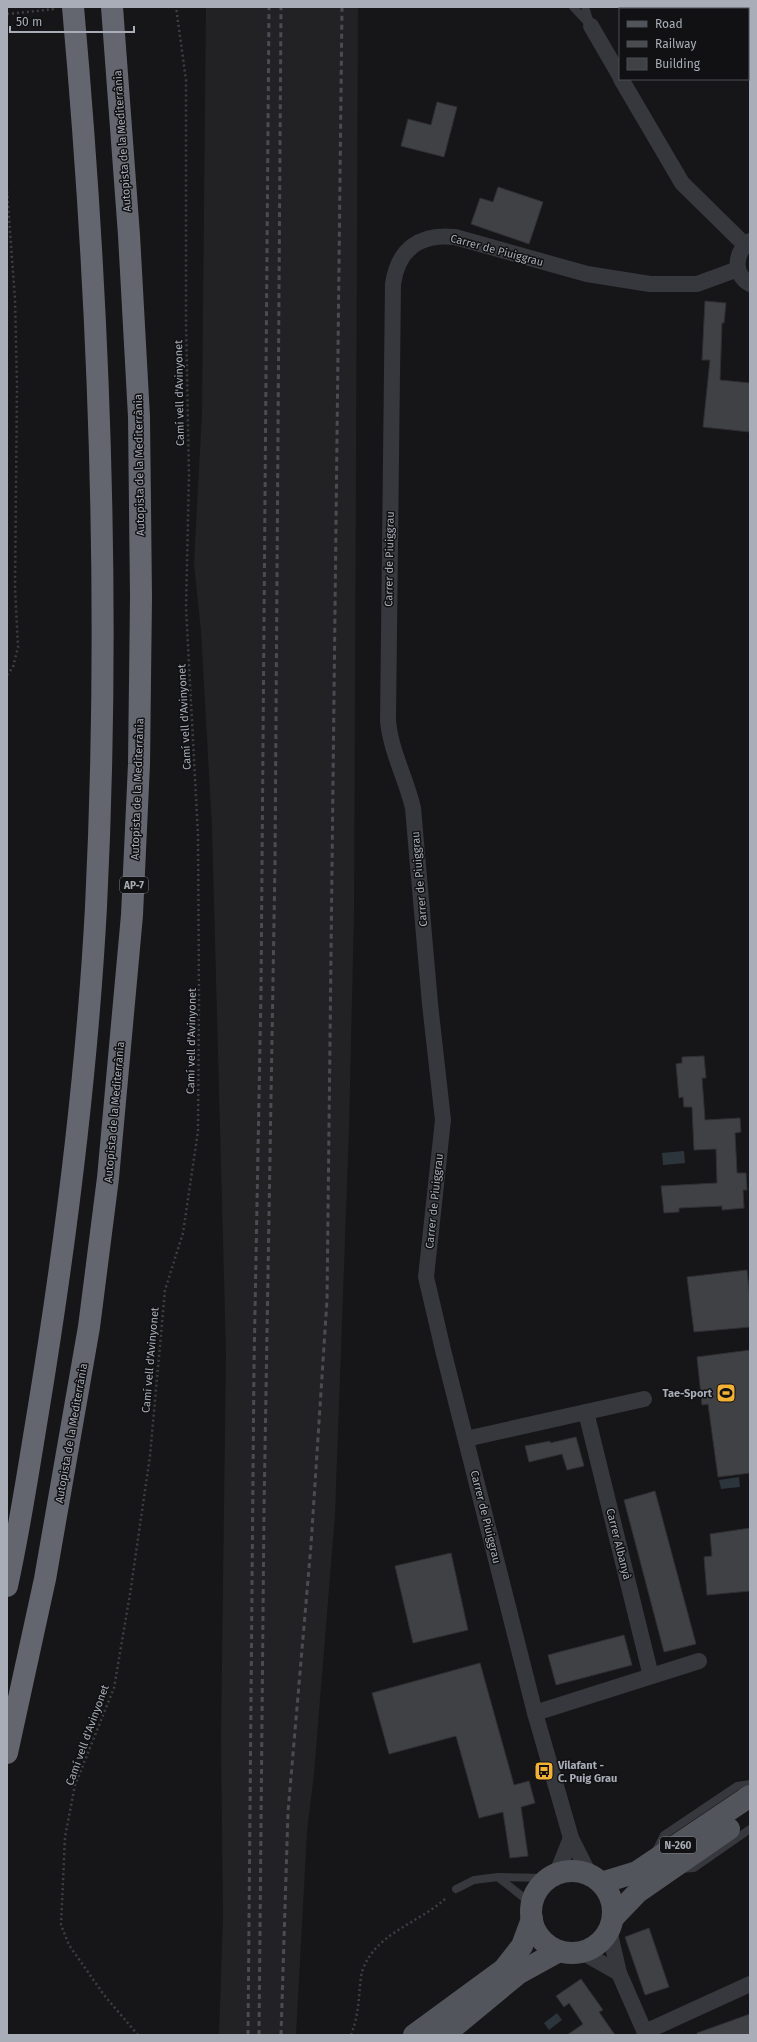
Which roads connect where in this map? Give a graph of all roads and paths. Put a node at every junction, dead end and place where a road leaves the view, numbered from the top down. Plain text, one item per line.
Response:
1 (112, 7) edge
2 (176, 7) edge
3 (573, 7) edge
4 (585, 7) edge
5 (65, 8) edge
6 (7, 14) edge
7 (591, 26) junction
8 (619, 75) edge
9 (622, 80) edge
10 (7, 191) edge
11 (747, 243) edge
12 (738, 269) junction
13 (750, 284) edge
14 (7, 675) edge
15 (644, 1399) dead end
16 (586, 1412) junction
17 (466, 1439) junction
18 (7, 1586) edge
19 (699, 1661) dead end
20 (651, 1676) junction
21 (535, 1713) junction
22 (7, 1753) edge
23 (750, 1784) edge
24 (750, 1796) edge
25 (750, 1813) edge
26 (750, 1829) edge
27 (571, 1838) junction
28 (659, 1867) junction
29 (553, 1876) junction
30 (498, 1877) junction
31 (595, 1878) junction
32 (456, 1889) joint
33 (532, 1913) junction
34 (611, 1924) junction
35 (560, 1951) junction
36 (582, 1952) junction
37 (619, 1973) junction
38 (750, 1984) edge
39 (645, 2034) edge
40 (138, 2035) edge
41 (350, 2035) edge
42 (414, 2035) edge
43 (444, 2035) edge

1 - 22 highway, Autopista de la Mediterrània / AP-7
2 - 40 path, Camí vell d'Avinyonet
3 - 7 lane
4 - 7 lane
5 - 6 path
5 - 18 highway
7 - 8 street
9 - 11 street
10 - 14 path
11 - 12 street
12 - 13 street
12 - 17 street, Carrer de Piuiggrau
15 - 16 street
16 - 17 street
16 - 20 street, Carrer Albanyà
17 - 21 street, Carrer de Piuiggrau
19 - 20 street
20 - 21 street
21 - 27 street, Carrer de Piuiggrau
23 - 28 lane
24 - 28 main road, N-260
25 - 28 main road, N-260
26 - 28 lane
27 - 29 street
27 - 31 street, Carrer de Piuiggrau
28 - 31 main road, N-260
28 - 34 main road, N-260
29 - 30 lane
29 - 31 main road, N-260
29 - 33 main road
30 - 32 lane
30 - 33 lane
31 - 34 main road
32 - 41 path
33 - 35 main road
33 - 42 main road
34 - 36 main road, N-260
34 - 37 street
35 - 36 main road
35 - 43 main road
36 - 37 street
37 - 39 street
38 - 39 street

